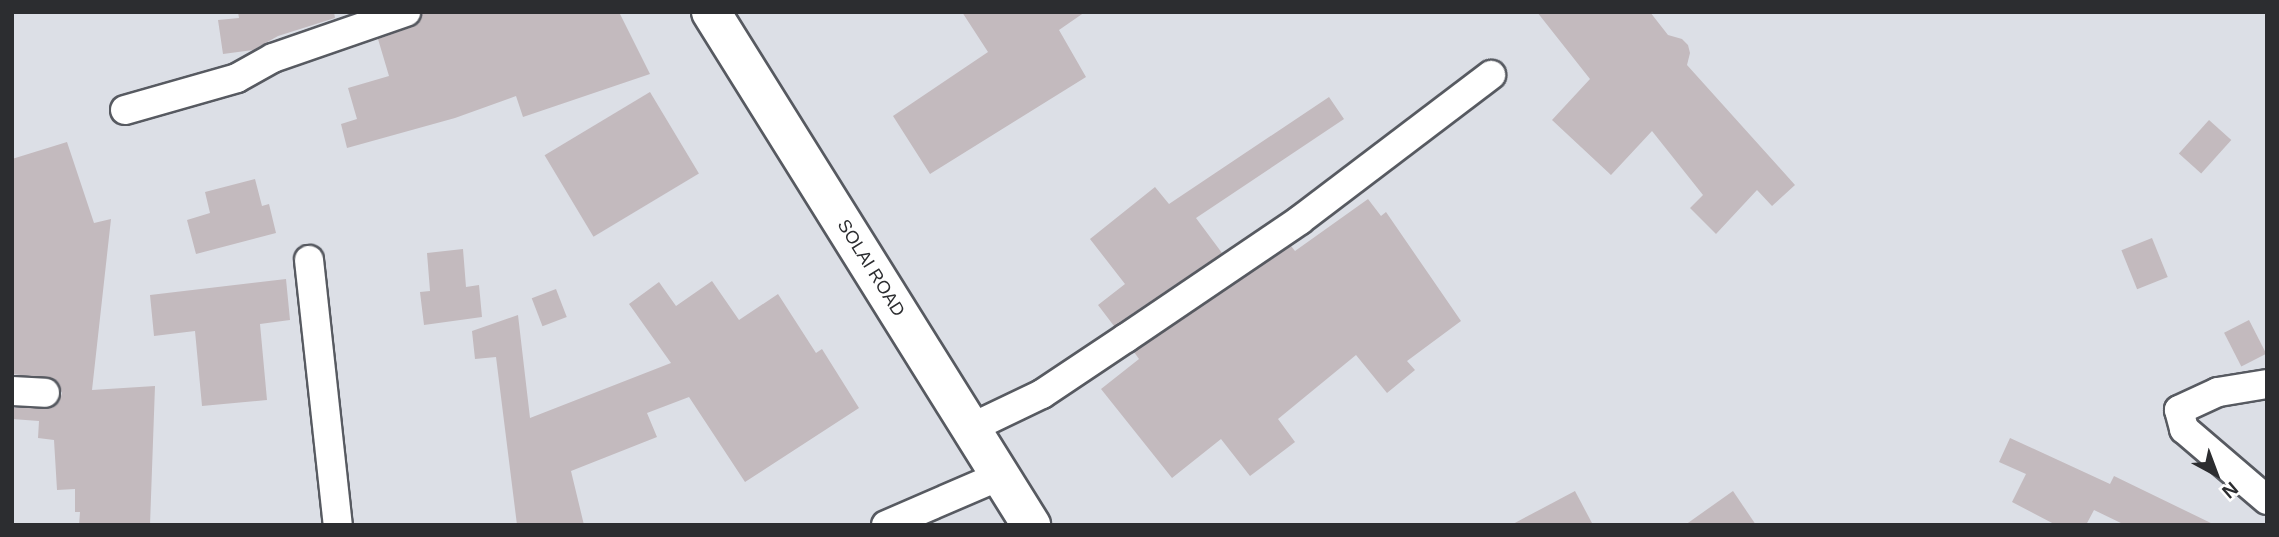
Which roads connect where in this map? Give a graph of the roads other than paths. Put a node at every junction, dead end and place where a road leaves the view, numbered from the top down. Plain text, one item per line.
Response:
1 (406, 12) edge
2 (711, 12) edge
3 (1491, 75) dead end
4 (125, 110) dead end
5 (309, 260) dead end
6 (2267, 384) edge
7 (12, 391) edge
8 (45, 393) dead end
9 (971, 428) junction
10 (1000, 476) junction
11 (2267, 500) edge
12 (338, 525) edge
13 (886, 525) edge
14 (1031, 525) edge

1 - 4 street
2 - 9 highway, SOLAI ROAD
3 - 9 street
5 - 12 street
6 - 11 street
7 - 8 street
9 - 10 highway, SOLAI ROAD
10 - 13 street
10 - 14 highway, SOLAI ROAD

